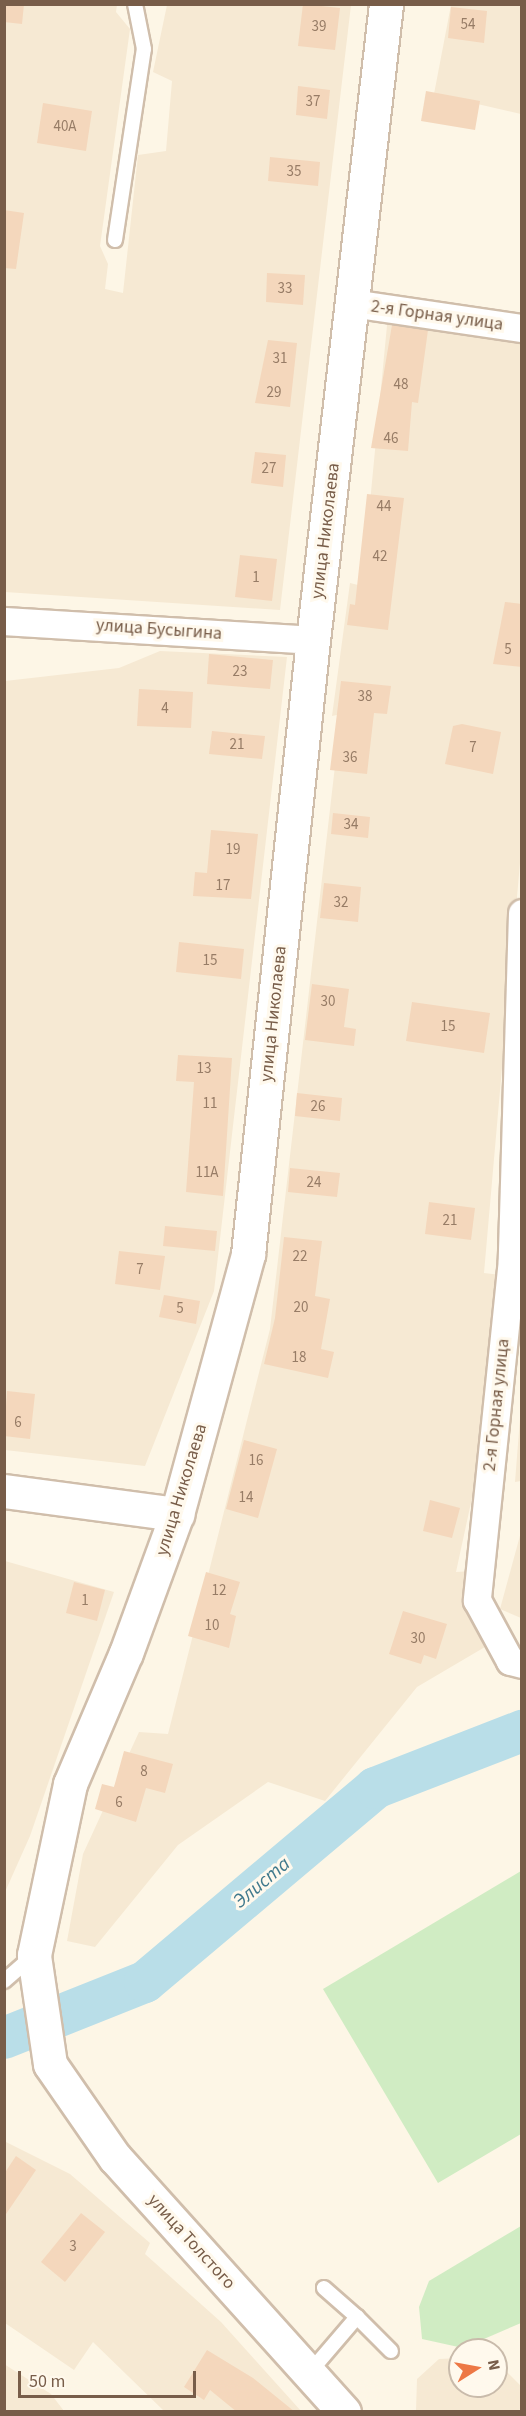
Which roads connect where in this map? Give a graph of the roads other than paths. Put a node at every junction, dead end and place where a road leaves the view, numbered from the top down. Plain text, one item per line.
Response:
1 (135, 4) edge
2 (386, 4) edge
3 (115, 240) dead end
4 (352, 303) junction
5 (522, 328) edge
6 (4, 621) edge
7 (313, 640) junction
8 (522, 913) edge
9 (4, 1491) edge
10 (177, 1514) junction
11 (522, 1664) edge
12 (34, 1955) junction
13 (4, 1981) edge
14 (50, 2064) joint
15 (324, 2288) dead end
16 (357, 2317) junction
17 (391, 2351) dead end
18 (309, 2373) junction
19 (344, 2412) edge

1 - 3 lane
2 - 4 street, улица Николаева
4 - 5 street, 2-я Горная улица
4 - 7 street, улица Николаева
6 - 7 street, улица Бусыгина
7 - 10 street, улица Николаева
8 - 11 street, 2-я Горная улица
9 - 10 street
10 - 12 street, улица Николаева
12 - 13 lane
12 - 14 street, улица Николаева
14 - 18 street, улица Толстого
15 - 16 lane
16 - 17 lane
16 - 18 lane
18 - 19 street, улица Толстого

